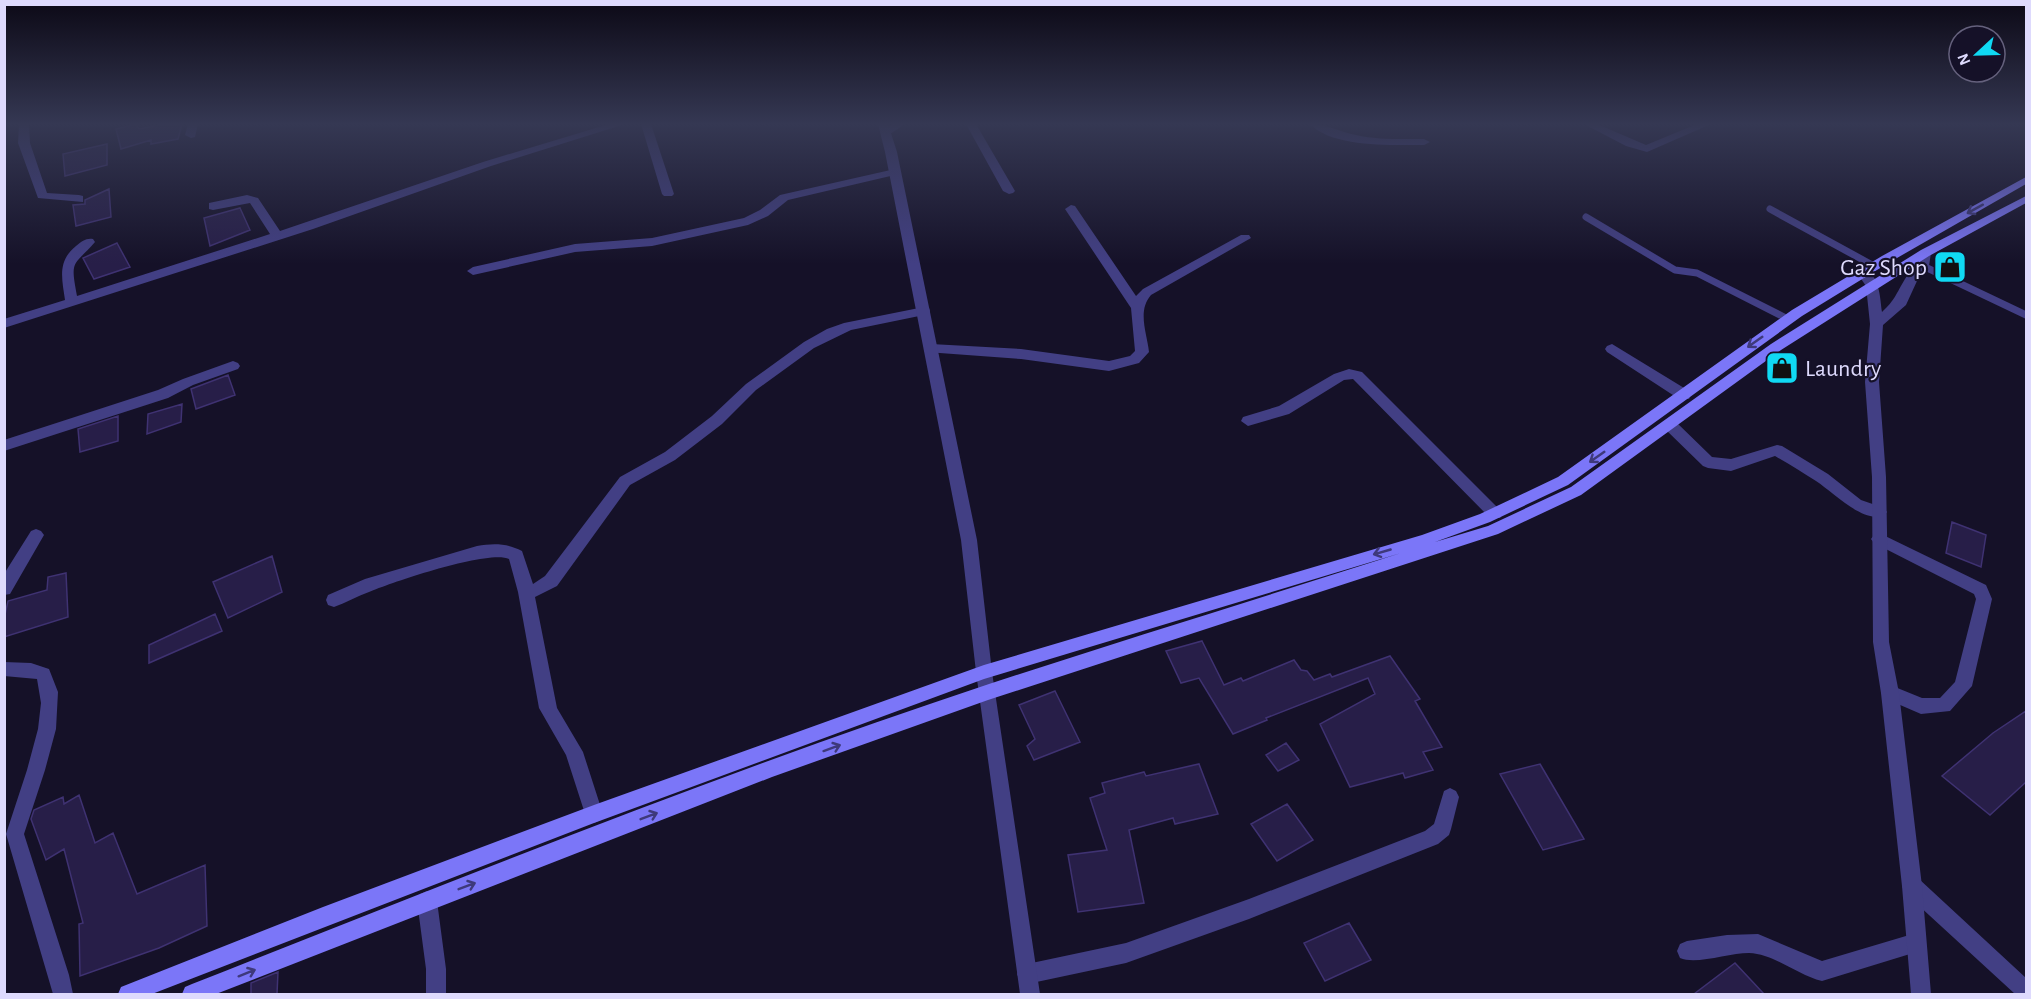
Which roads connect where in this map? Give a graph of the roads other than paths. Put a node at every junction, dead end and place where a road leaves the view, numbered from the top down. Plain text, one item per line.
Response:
1 (33, 171) edge
2 (468, 171) edge
3 (661, 171) edge
4 (997, 171) edge
5 (895, 172) joint
6 (2026, 180) edge
7 (1009, 191) dead end
8 (668, 194) dead end
9 (79, 199) dead end
10 (2026, 200) edge
11 (213, 206) dead end
12 (1770, 208) dead end
13 (1071, 209) dead end
14 (1586, 217) dead end
15 (277, 236) junction
16 (1245, 238) dead end
17 (89, 242) dead end
18 (1924, 259) junction
19 (473, 271) dead end
20 (1870, 275) junction
21 (72, 302) junction
22 (1136, 306) junction
23 (924, 311) junction
24 (2026, 315) edge
25 (1788, 319) junction
26 (4, 324) edge
27 (1878, 324) junction
28 (931, 349) junction
29 (1612, 349) dead end
30 (233, 366) dead end
31 (1684, 395) junction
32 (1248, 421) dead end
33 (1670, 425) junction
34 (4, 446) edge
35 (1879, 512) junction
36 (1495, 514) junction
37 (36, 535) dead end
38 (1879, 539) junction
39 (1428, 546) junction
40 (4, 589) edge
41 (526, 592) junction
42 (334, 600) dead end
43 (5, 669) edge
44 (984, 672) junction
45 (988, 692) junction
46 (1890, 693) junction
47 (1450, 797) dead end
48 (594, 814) junction
49 (1912, 886) junction
50 (427, 901) junction
51 (1916, 943) junction
52 (1687, 951) dead end
53 (1027, 974) junction
54 (2026, 991) edge
55 (63, 994) edge
56 (128, 994) edge
57 (192, 994) edge
58 (436, 994) edge
59 (1030, 994) edge
60 (1921, 994) edge

1 - 9 street
2 - 15 street
3 - 8 street
4 - 7 street
5 - 19 street
5 - 23 street
6 -> 20 main road
10 - 18 main road
11 - 15 street
12 - 20 lane
13 - 22 street
14 - 25 lane
15 - 21 street
16 - 22 street
17 - 21 street
18 - 20 main road
18 - 24 lane
18 - 27 street
20 - 25 main road
20 - 27 street
20 - 33 main road
21 - 26 street
22 - 28 street
23 - 28 street
23 - 41 street
25 -> 31 main road
27 - 35 street
28 - 44 street
29 - 31 street
30 - 34 street
31 -> 36 main road
32 - 36 street
33 - 35 street
33 - 39 main road
35 - 38 street
36 - 39 main road
37 - 40 street
38 - 46 street
38 - 46 street
39 -> 44 main road
39 - 45 main road
41 - 42 street
41 - 48 street
43 - 55 street
44 - 45 street
44 - 48 main road
50 -> 45 main road
45 - 53 street
46 - 49 street
47 - 53 street
48 - 56 main road
49 - 51 street
49 - 54 street
57 -> 50 main road
50 - 58 street
51 - 52 street
51 - 60 street
53 - 59 street

